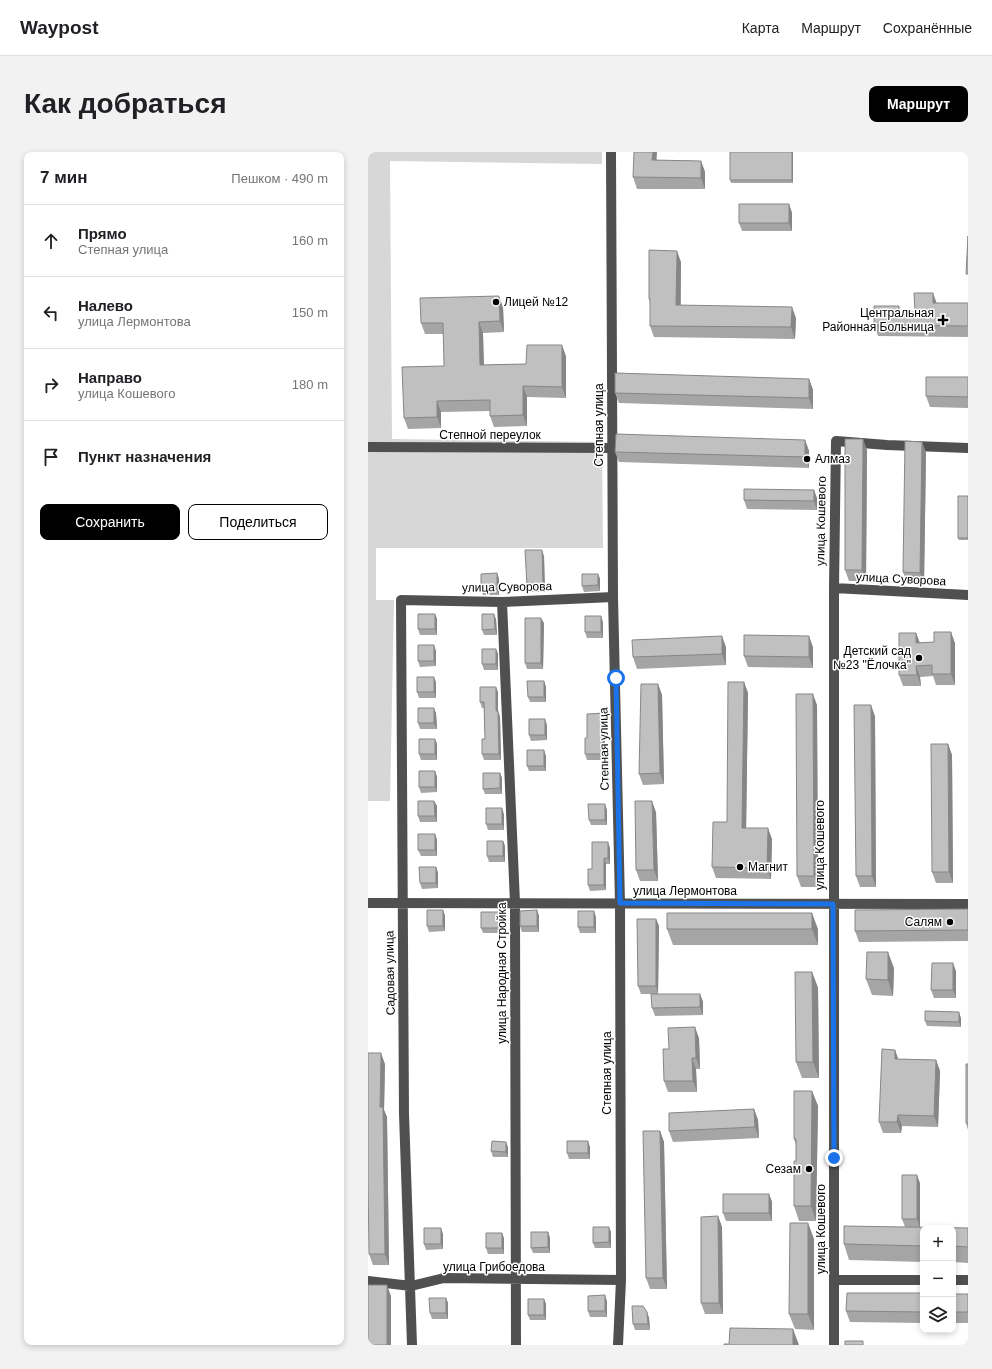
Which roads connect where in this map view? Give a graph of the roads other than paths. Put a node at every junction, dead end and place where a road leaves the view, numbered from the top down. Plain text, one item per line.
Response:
1 (611, 152) edge
2 (368, 448) edge
3 (612, 448) junction
4 (968, 448) edge
5 (834, 588) junction
6 (968, 595) edge
7 (613, 597) junction
8 (401, 600) joint
9 (502, 602) junction
10 (368, 903) edge
11 (402, 903) junction
12 (515, 903) junction
13 (620, 903) junction
14 (833, 904) junction
15 (968, 904) edge
16 (516, 1280) junction
17 (620, 1280) junction
18 (834, 1280) junction
19 (920, 1280) edge
20 (956, 1280) edge
21 (968, 1280) edge
22 (368, 1281) edge
23 (411, 1286) junction
24 (412, 1345) edge
25 (516, 1345) edge
26 (618, 1345) edge
27 (834, 1345) edge

1 - 3 street, Степная улица
2 - 3 street, Степной переулок
3 - 7 street, Степная улица
4 - 5 street, улица Кошевого
5 - 6 street, улица Суворова
5 - 14 street, улица Кошевого
7 - 9 street, улица Суворова
7 - 13 street, Степная улица
8 - 9 street, улица Суворова
8 - 11 street, Садовая улица
9 - 12 street, улица Народная Стройка
10 - 11 street, улица Лермонтова
11 - 12 street, улица Лермонтова
11 - 23 street, Садовая улица
12 - 13 street, улица Лермонтова
12 - 16 street, улица Народная Стройка
13 - 14 street, улица Лермонтова
13 - 17 street, Степная улица
14 - 15 street, улица Лермонтова
14 - 18 street, улица Кошевого
16 - 17 street, улица Грибоедова
16 - 23 street, улица Грибоедова
16 - 25 street, улица Народная Стройка
17 - 26 street, Степная улица
18 - 19 street
18 - 27 street, улица Кошевого
20 - 21 street
22 - 23 street, улица Грибоедова
23 - 24 street, Садовая улица

